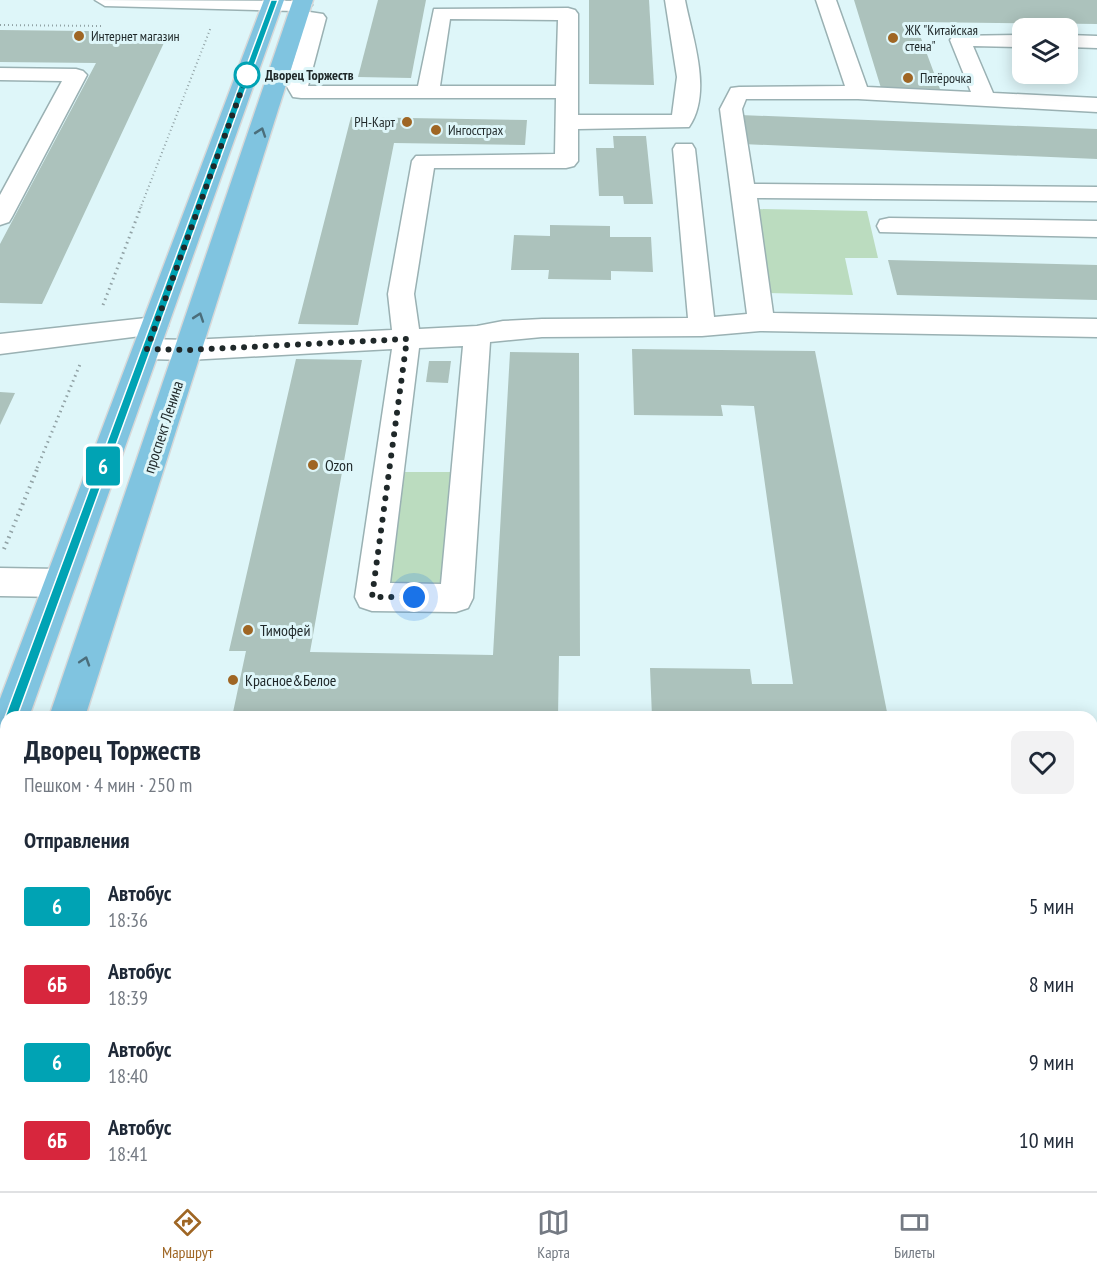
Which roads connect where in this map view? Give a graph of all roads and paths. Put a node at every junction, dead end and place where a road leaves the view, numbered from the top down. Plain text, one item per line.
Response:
1 (105, 0) edge
2 (675, 0) edge
3 (826, 0) edge
4 (273, 2) edge
5 (301, 7) edge
6 (0, 25) edge
7 (105, 26) dead end
8 (199, 26) dead end
9 (1012, 41) edge
10 (1078, 41) edge
11 (1097, 42) edge
12 (0, 74) edge
13 (428, 92) junction
14 (567, 92) junction
15 (858, 93) junction
16 (984, 98) junction
17 (1097, 105) edge
18 (567, 122) junction
19 (684, 149) dead end
20 (744, 191) junction
21 (1097, 194) edge
22 (0, 217) edge
23 (889, 226) dead end
24 (1097, 229) edge
25 (760, 322) junction
26 (702, 327) junction
27 (1097, 328) edge
28 (92, 333) junction
29 (477, 336) junction
30 (151, 338) junction
31 (407, 339) junction
32 (0, 344) edge
33 (188, 350) junction
34 (0, 558) edge
35 (0, 582) edge
36 (60, 583) junction
37 (13, 711) edge
38 (69, 711) edge

1 - 4 street
2 - 18 street
3 - 15 street
4 - 5 street
4 - 30 main road
5 - 13 street
33 -> 5 main road, проспект Ленина
6 - 7 path
8 - 28 path
9 - 16 street
10 - 11 street
12 - 22 street
13 - 14 street
13 - 14 street
14 - 18 street
15 - 16 street
15 - 20 street
16 - 17 street
18 - 31 street
19 - 26 street
20 - 21 street
20 - 25 street
23 - 24 street
25 - 26 street
25 - 27 street
26 - 29 street
28 - 30 street
28 - 32 street
28 - 34 path
29 - 31 street
29 - 31 street
30 - 33 street
30 - 36 main road
31 - 33 street
38 -> 33 main road, проспект Ленина
35 - 36 street
36 - 37 main road

